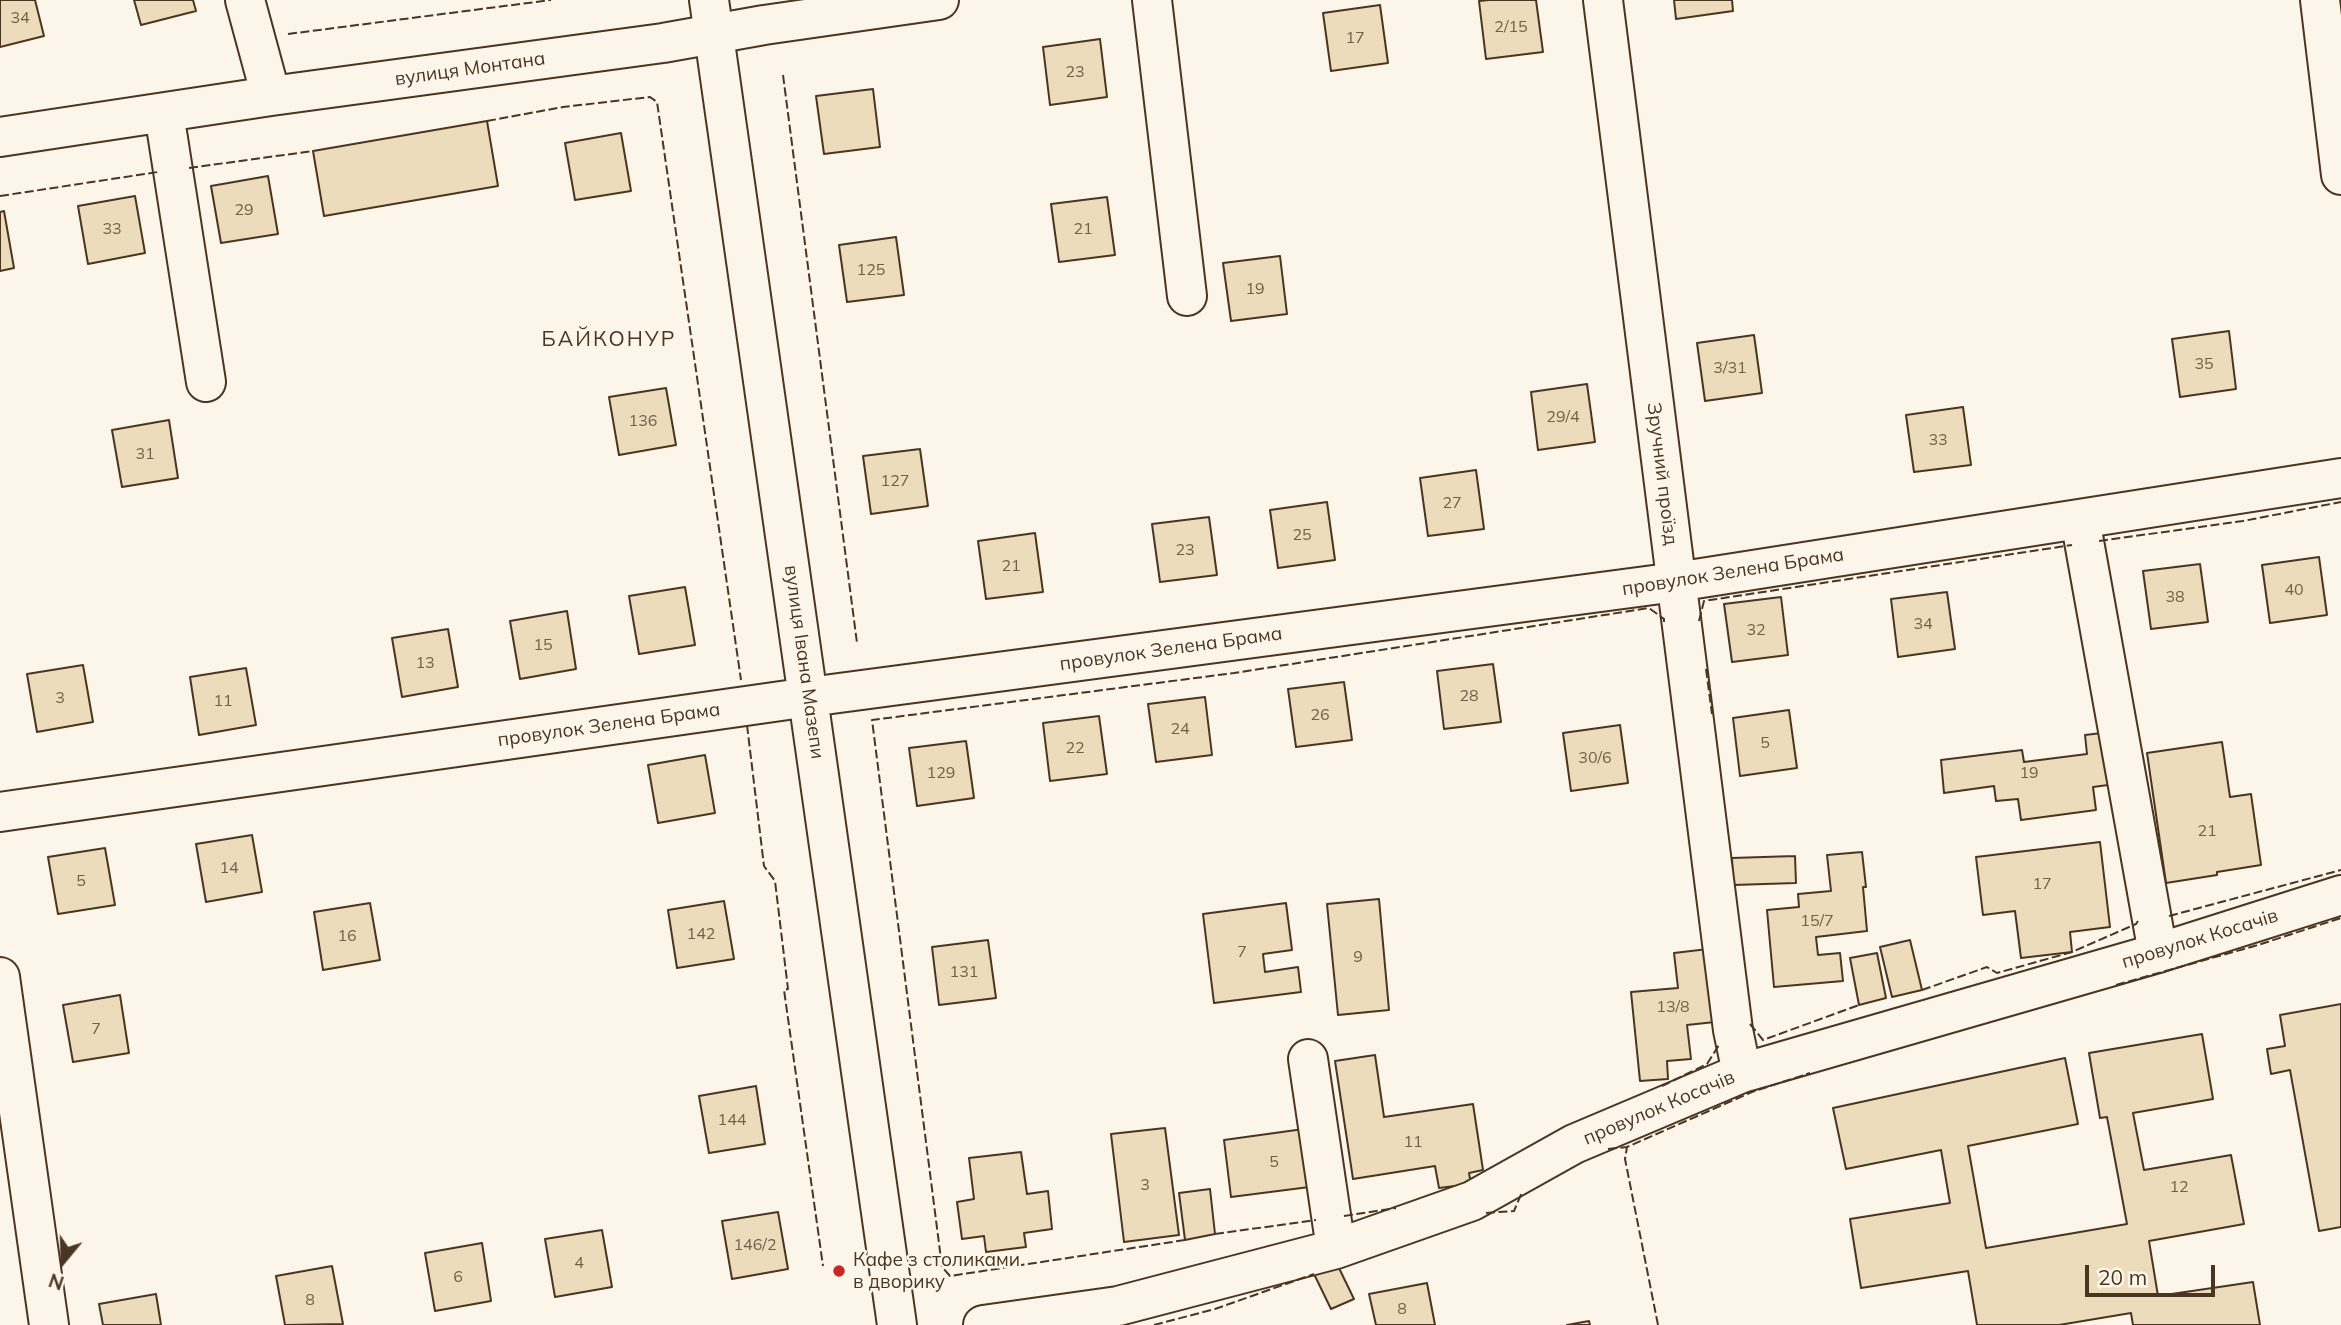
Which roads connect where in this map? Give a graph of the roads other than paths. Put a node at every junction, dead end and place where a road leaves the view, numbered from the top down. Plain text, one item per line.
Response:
1 (245, 0) edge
2 (939, 0) edge
3 (1152, 0) edge
4 (1602, 0) edge
5 (2320, 0) edge
6 (712, 17) edge
7 (271, 96) junction
8 (164, 113) junction
9 (0, 138) edge
10 (2341, 175) edge
11 (1187, 296) dead end
12 (206, 382) dead end
13 (2341, 478) edge
14 (2080, 519) junction
15 (1676, 582) junction
16 (809, 697) junction
17 (0, 812) edge
18 (2341, 895) edge
19 (2158, 953) junction
20 (0, 977) edge
21 (1308, 1059) dead end
22 (1742, 1073) junction
23 (1336, 1249) junction
24 (49, 1325) edge
25 (897, 1325) edge
26 (983, 1325) edge

1 - 7 street
2 - 6 street, вулиця Монтана
3 - 11 street
4 - 15 street, Зручний проїзд
5 - 10 street
6 - 7 street, вулиця Монтана
6 - 16 street, вулиця Івана Мазепи
7 - 8 street, вулиця Монтана
8 - 9 street, вулиця Монтана
8 - 12 street
13 - 14 street, провулок Зелена Брама
14 - 15 street, провулок Зелена Брама
14 - 19 street
15 - 16 street, провулок Зелена Брама
15 - 22 street, Зручний проїзд
16 - 17 street, провулок Зелена Брама
16 - 25 street, вулиця Івана Мазепи
18 - 19 street, провулок Косачів
19 - 22 street, провулок Косачів
20 - 24 street
21 - 23 street
22 - 23 street, провулок Косачів
23 - 26 street, провулок Косачів

